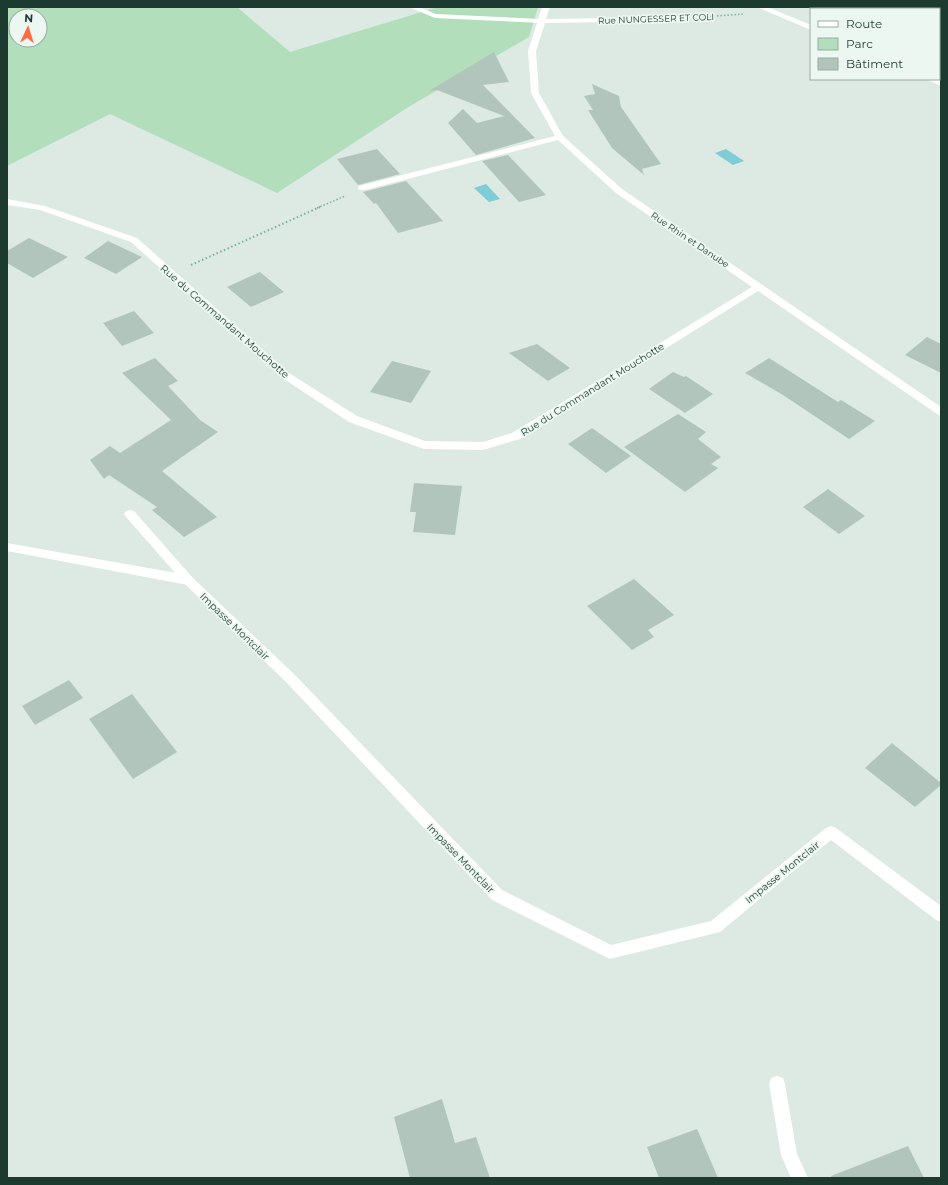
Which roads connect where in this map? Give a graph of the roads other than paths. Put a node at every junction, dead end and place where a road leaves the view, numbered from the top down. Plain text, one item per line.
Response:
1 (413, 7) edge
2 (546, 7) edge
3 (768, 8) edge
4 (684, 18) road end
5 (542, 21) junction
6 (810, 28) edge
7 (560, 137) junction
8 (362, 188) road end
9 (7, 202) edge
10 (758, 287) junction
11 (941, 412) edge
12 (130, 514) dead end
13 (7, 547) edge
14 (188, 580) junction
15 (941, 915) edge
16 (777, 1084) dead end
17 (800, 1178) edge

1 - 5 street, Rue NUNGESSER ET COLI
2 - 5 street, Rue Rhin et Danube
3 - 6 street
4 - 5 street, Rue NUNGESSER ET COLI
5 - 7 street, Rue Rhin et Danube
7 - 8 street
7 - 10 street, Rue Rhin et Danube
9 - 10 street, Rue du Commandant Mouchotte
10 - 11 street, Rue Rhin et Danube
12 - 14 street, Impasse Montclair
13 - 14 street
14 - 15 street, Impasse Montclair
16 - 17 street

